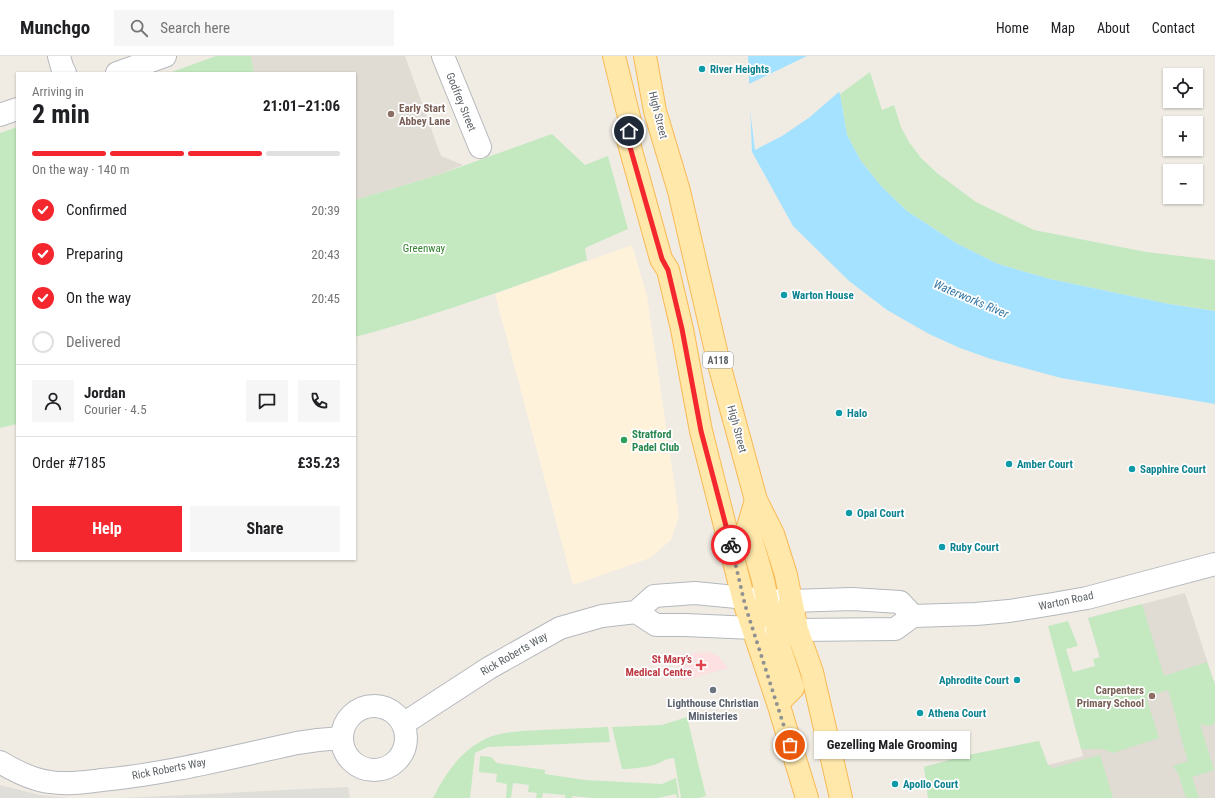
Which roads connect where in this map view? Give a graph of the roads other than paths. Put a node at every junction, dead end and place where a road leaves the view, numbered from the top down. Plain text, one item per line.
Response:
1 (60, 56) edge
2 (166, 56) edge
3 (443, 56) edge
4 (614, 56) edge
5 (645, 56) edge
6 (65, 72) edge
7 (120, 72) edge
8 (16, 109) edge
9 (0, 115) edge
10 (480, 147) dead end
11 (756, 500) junction
12 (1215, 564) edge
13 (744, 598) junction
14 (767, 600) junction
15 (791, 601) junction
16 (636, 612) junction
17 (913, 616) junction
18 (753, 628) junction
19 (787, 629) junction
20 (778, 703) junction
21 (403, 724) junction
22 (341, 738) junction
23 (0, 762) edge
24 (807, 798) edge
25 (841, 798) edge

1 - 6 street
2 - 7 street
3 - 10 street, Godfrey Street
4 - 13 main road, A118
5 - 11 main road, High Street / A118
8 - 9 street
11 - 14 main road
11 - 15 main road, High Street / A118
12 - 17 street, Warton Road
13 - 14 street
13 - 16 street
13 - 18 main road, A118
14 - 15 street
14 - 18 main road
15 - 17 street
15 - 19 main road
16 - 18 street
16 - 21 street, Rick Roberts Way
17 - 19 street
18 - 19 street
18 - 20 main road, A118
19 - 20 main road
19 - 25 main road
20 - 24 main road, A118
21 - 22 street
21 - 22 street
22 - 23 street, Rick Roberts Way

